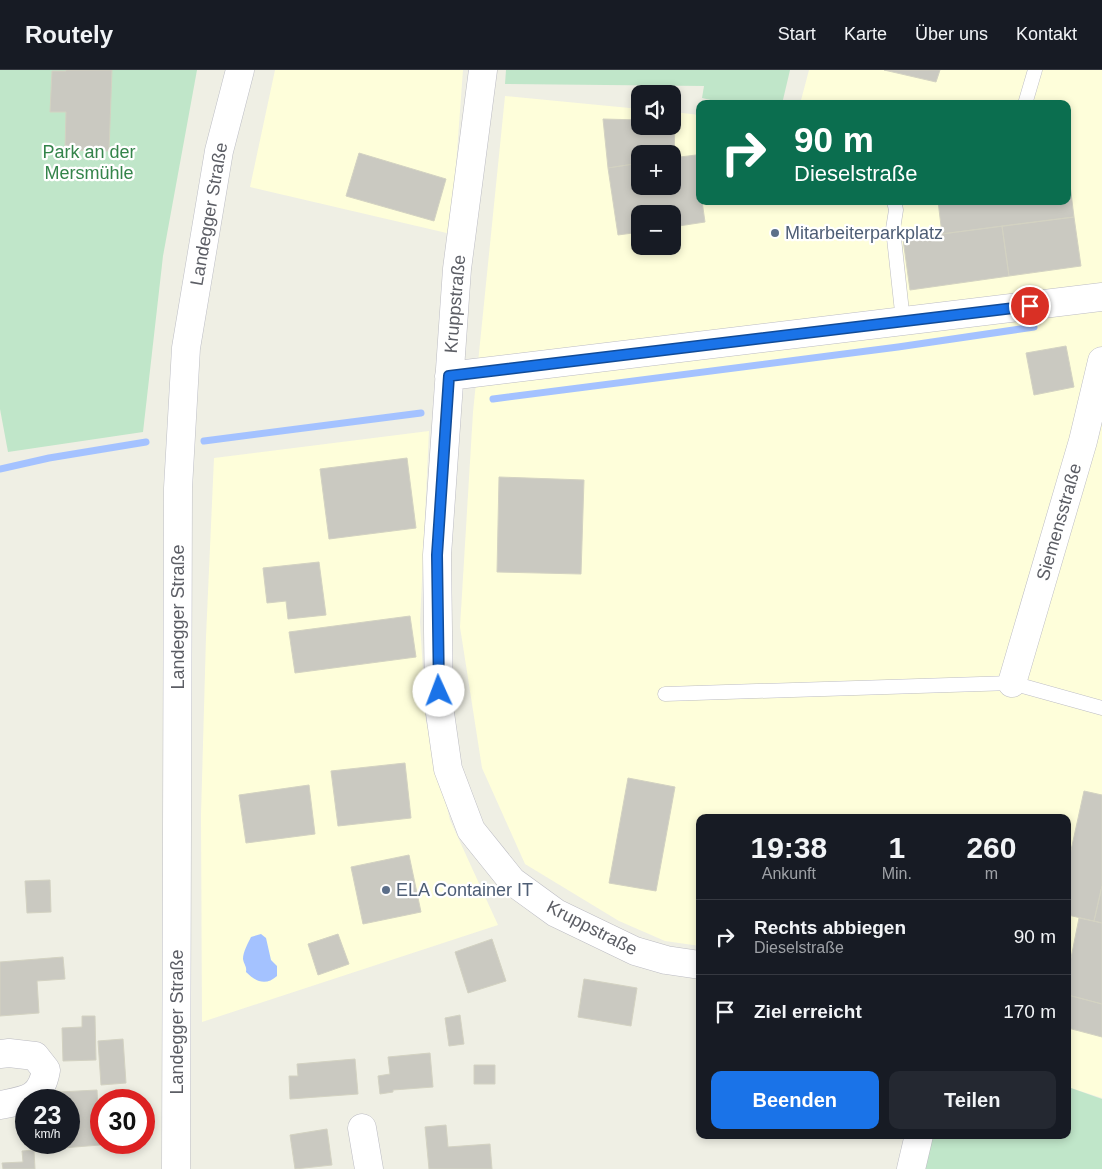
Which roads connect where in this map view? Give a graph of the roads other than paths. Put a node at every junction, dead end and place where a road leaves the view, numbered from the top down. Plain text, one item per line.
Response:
1 (240, 70) edge
2 (483, 70) edge
3 (1035, 70) edge
4 (1027, 100) edge
5 (895, 205) edge
6 (1102, 297) edge
7 (903, 321) junction
8 (1102, 361) edge
9 (449, 376) junction
10 (1012, 683) junction
11 (665, 694) dead end
12 (1102, 708) edge
13 (696, 964) edge
14 (0, 1054) edge
15 (0, 1105) edge
16 (362, 1128) dead end
17 (918, 1139) edge
18 (176, 1169) edge
19 (369, 1169) edge
20 (911, 1169) edge

1 - 18 street, Landegger Straße
2 - 9 street, Kruppstraße
3 - 4 lane
5 - 7 lane
6 - 7 street
7 - 9 street
8 - 10 street, Siemensstraße
9 - 13 street, Kruppstraße
10 - 11 lane
10 - 12 lane
14 - 15 street
16 - 19 street
17 - 20 street

